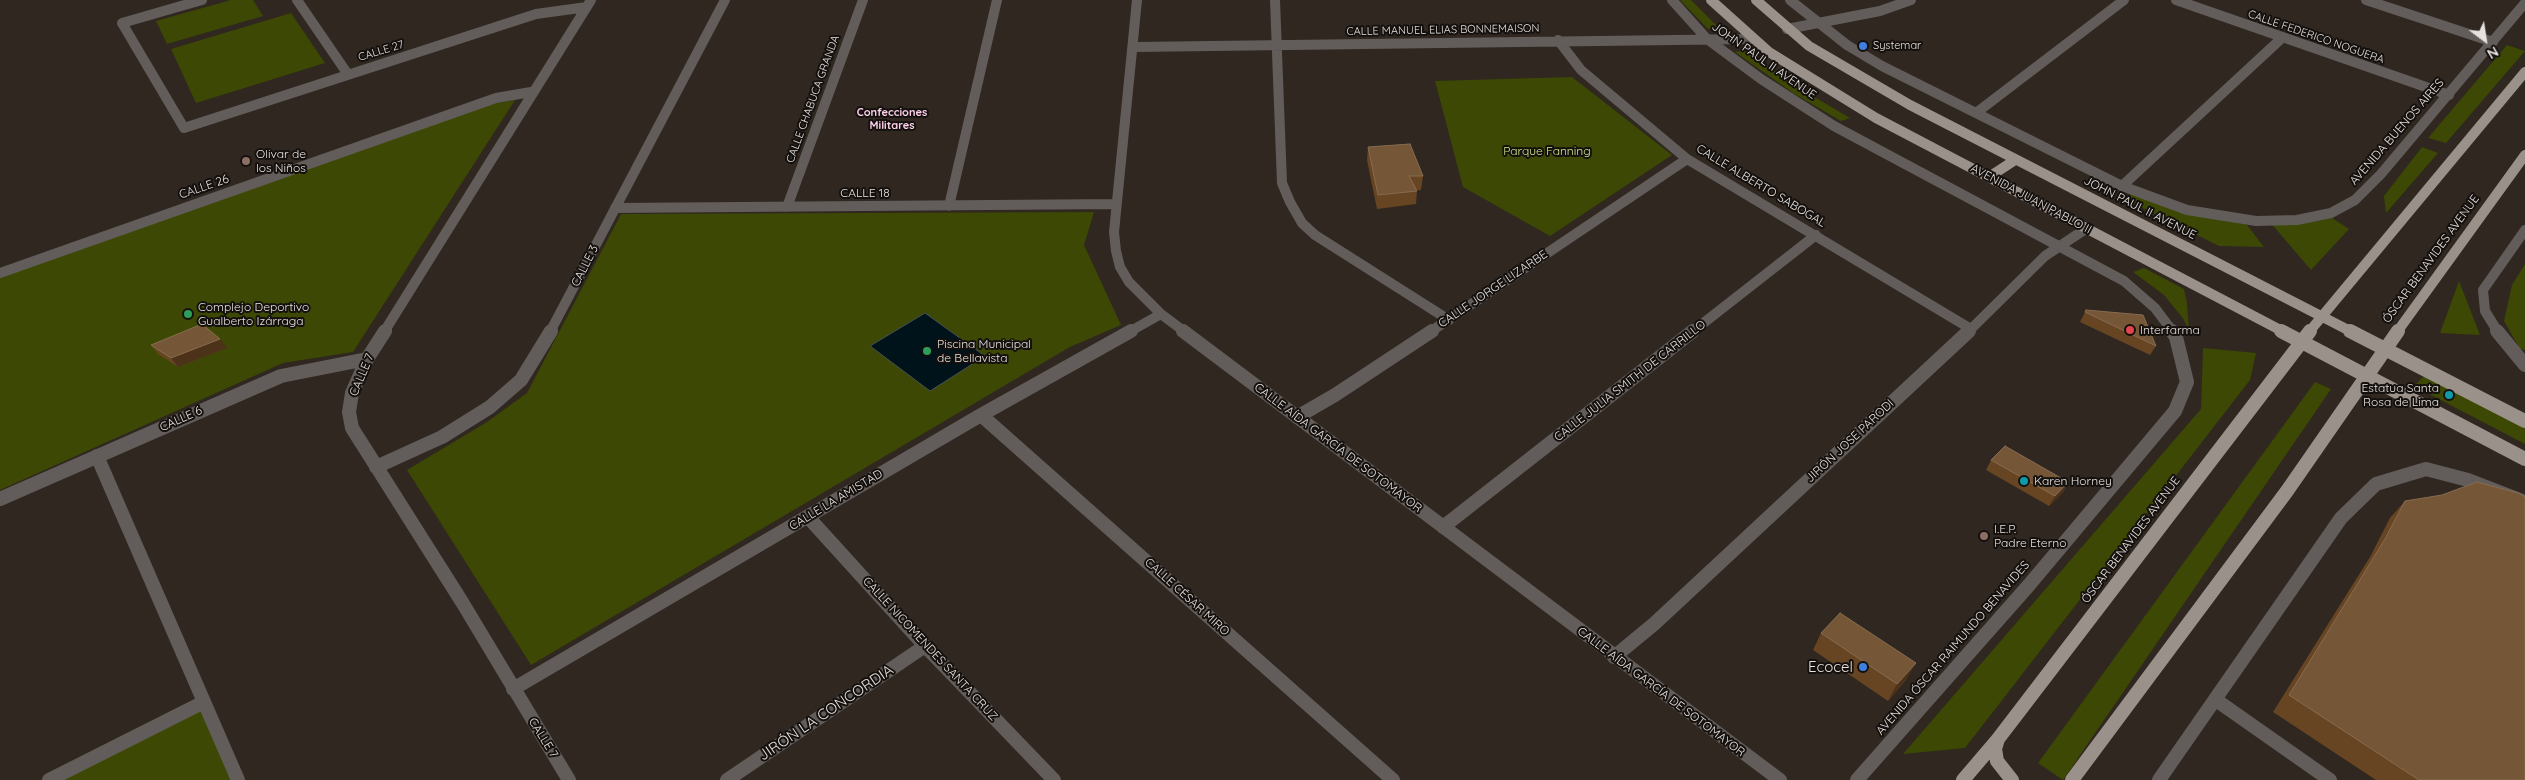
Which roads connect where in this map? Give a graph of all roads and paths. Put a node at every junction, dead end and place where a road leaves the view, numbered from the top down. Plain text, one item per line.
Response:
1 (202, 0) edge
2 (297, 0) edge
3 (725, 0) edge
4 (863, 0) edge
5 (997, 0) edge
6 (1137, 0) edge
7 (1275, 0) edge
8 (1672, 0) edge
9 (1711, 0) edge
10 (1756, 0) edge
11 (1790, 0) edge
12 (1911, 0) edge
13 (2124, 0) edge
14 (2176, 0) edge
15 (2366, 0) edge
16 (589, 3) edge
17 (2525, 3) edge
18 (1817, 23) junction
19 (1787, 29) junction
20 (2283, 37) junction
21 (1707, 39) junction
22 (1752, 39) junction
23 (1558, 40) junction
24 (2493, 42) junction
25 (1276, 44) junction
26 (1134, 47) junction
27 (2525, 72) edge
28 (347, 74) junction
29 (532, 92) junction
30 (2449, 95) junction
31 (1976, 113) junction
32 (2525, 155) edge
33 (1687, 159) junction
34 (2015, 160) junction
35 (1989, 177) junction
36 (2122, 186) junction
37 (1115, 204) junction
38 (949, 206) junction
39 (786, 207) junction
40 (615, 208) junction
41 (2256, 221) joint
42 (2086, 228) junction
43 (2525, 230) edge
44 (1816, 235) junction
45 (2058, 245) junction
46 (0, 273) edge
47 (1161, 314) junction
48 (2322, 316) junction
49 (1449, 320) junction
50 (1971, 329) junction
51 (2176, 337) joint
52 (2302, 342) junction
53 (2386, 348) junction
54 (367, 359) junction
55 (2525, 365) edge
56 (2366, 375) junction
57 (981, 415) junction
58 (1297, 417) junction
59 (2525, 421) edge
60 (97, 456) junction
61 (2525, 459) edge
62 (376, 467) junction
63 (0, 499) edge
64 (2525, 502) edge
65 (808, 517) junction
66 (1443, 527) junction
67 (925, 646) junction
68 (1614, 657) junction
69 (513, 689) junction
70 (2216, 700) junction
71 (202, 703) junction
72 (1998, 739) junction
73 (49, 780) edge
74 (238, 780) edge
75 (569, 780) edge
76 (727, 780) edge
77 (1054, 780) edge
78 (1393, 780) edge
79 (1780, 780) edge
80 (1857, 780) edge
81 (1963, 780) edge
82 (2012, 780) edge
83 (2072, 780) edge
84 (2158, 780) edge
85 (2330, 780) edge

1 - 28 street, CALLE 27
2 - 28 street
3 - 40 street, CALLE 3
4 - 39 street, CALLE CHABUCA GRANDA
5 - 38 street
6 - 26 street, CALLE AÍDA GARCÍA DE SOTOMAYOR
7 - 25 street
8 - 21 street, JOHN PAUL II AVENUE
9 - 22 main road, AVENIDA JUAN PABLO II
10 - 19 main road, JOHN PAUL II AVENUE
11 - 18 street, JOHN PAUL II AVENUE
12 - 18 street
13 - 31 street
14 - 20 street, CALLE FEDERICO NOGUERA
15 - 24 street
16 - 28 street, CALLE 27
16 - 29 street, CALLE 7
17 - 24 street, AVENIDA BUENOS AIRES
18 - 19 street
18 - 31 street, JOHN PAUL II AVENUE
19 - 34 main road, JOHN PAUL II AVENUE
20 - 30 street, CALLE FEDERICO NOGUERA
20 - 36 street
21 - 22 street, CALLE MANUEL ELIAS BONNEMAISON
21 - 23 street, CALLE MANUEL ELIAS BONNEMAISON
21 - 45 street, JOHN PAUL II AVENUE
22 - 35 main road, AVENIDA JUAN PABLO II
23 - 25 street, CALLE MANUEL ELIAS BONNEMAISON
23 - 33 street, CALLE ALBERTO SABOGAL
24 - 30 street, AVENIDA BUENOS AIRES
25 - 26 street, CALLE MANUEL ELIAS BONNEMAISON
25 - 49 street
26 - 37 street, CALLE AÍDA GARCÍA DE SOTOMAYOR
27 - 48 main road
29 - 46 street, CALLE 26
29 - 54 street, CALLE 7
30 - 41 street, AVENIDA BUENOS AIRES
31 - 36 street, JOHN PAUL II AVENUE
32 - 53 main road, ÓSCAR BENAVIDES AVENUE
33 - 44 street, CALLE ALBERTO SABOGAL
33 - 49 street, CALLE JORGE LIZARBE
34 - 35 main road
34 - 48 main road, JOHN PAUL II AVENUE
35 - 42 main road, AVENIDA JUAN PABLO II
36 - 41 street, JOHN PAUL II AVENUE
37 - 38 street, CALLE 18
37 - 47 street, CALLE AÍDA GARCÍA DE SOTOMAYOR
38 - 39 street, CALLE 18
39 - 40 street, CALLE 18
40 - 62 street, CALLE 3
42 - 45 street, JIRÓN JOSE PARODI
42 - 52 main road, AVENIDA JUAN PABLO II
43 - 55 street
44 - 50 street, CALLE ALBERTO SABOGAL
44 - 66 street, CALLE JULIA SMITH DE CARRILLO
45 - 50 street, JIRÓN JOSE PARODI
45 - 51 street, JOHN PAUL II AVENUE
47 - 57 street, CALLE LA AMISTAD
47 - 58 street, CALLE AÍDA GARCÍA DE SOTOMAYOR
48 - 52 main road, ÓSCAR BENAVIDES AVENUE
48 - 53 main road, JOHN PAUL II AVENUE
49 - 58 street, CALLE JORGE LIZARBE
50 - 68 street, JIRÓN JOSE PARODI
51 - 80 street, AVENIDA ÓSCAR RAIMUNDO BENAVIDES
52 - 56 main road, AVENIDA JUAN PABLO II
52 - 72 main road, ÓSCAR BENAVIDES AVENUE
53 - 56 main road, ÓSCAR BENAVIDES AVENUE
53 - 59 main road, JOHN PAUL II AVENUE
54 - 60 street, CALLE 6
54 - 62 street, CALLE 7
56 - 61 main road
56 - 83 main road
57 - 65 street, CALLE LA AMISTAD
57 - 78 street, CALLE CÉSAR MIRO
58 - 66 street, CALLE AÍDA GARCÍA DE SOTOMAYOR
60 - 63 street, CALLE 6
60 - 71 street
62 - 69 street, CALLE 7
64 - 70 street
65 - 67 street, CALLE NICOMENDES SANTA CRUZ
65 - 69 street, CALLE LA AMISTAD
66 - 68 street, CALLE AÍDA GARCÍA DE SOTOMAYOR
67 - 76 street, JIRÓN LA CONCORDIA
67 - 77 street, CALLE NICOMENDES SANTA CRUZ
68 - 79 street, CALLE AÍDA GARCÍA DE SOTOMAYOR
69 - 75 street, CALLE 7
70 - 84 street
70 - 85 street
71 - 73 street
71 - 74 street
72 - 81 main road, ÓSCAR BENAVIDES AVENUE
72 - 82 main road

